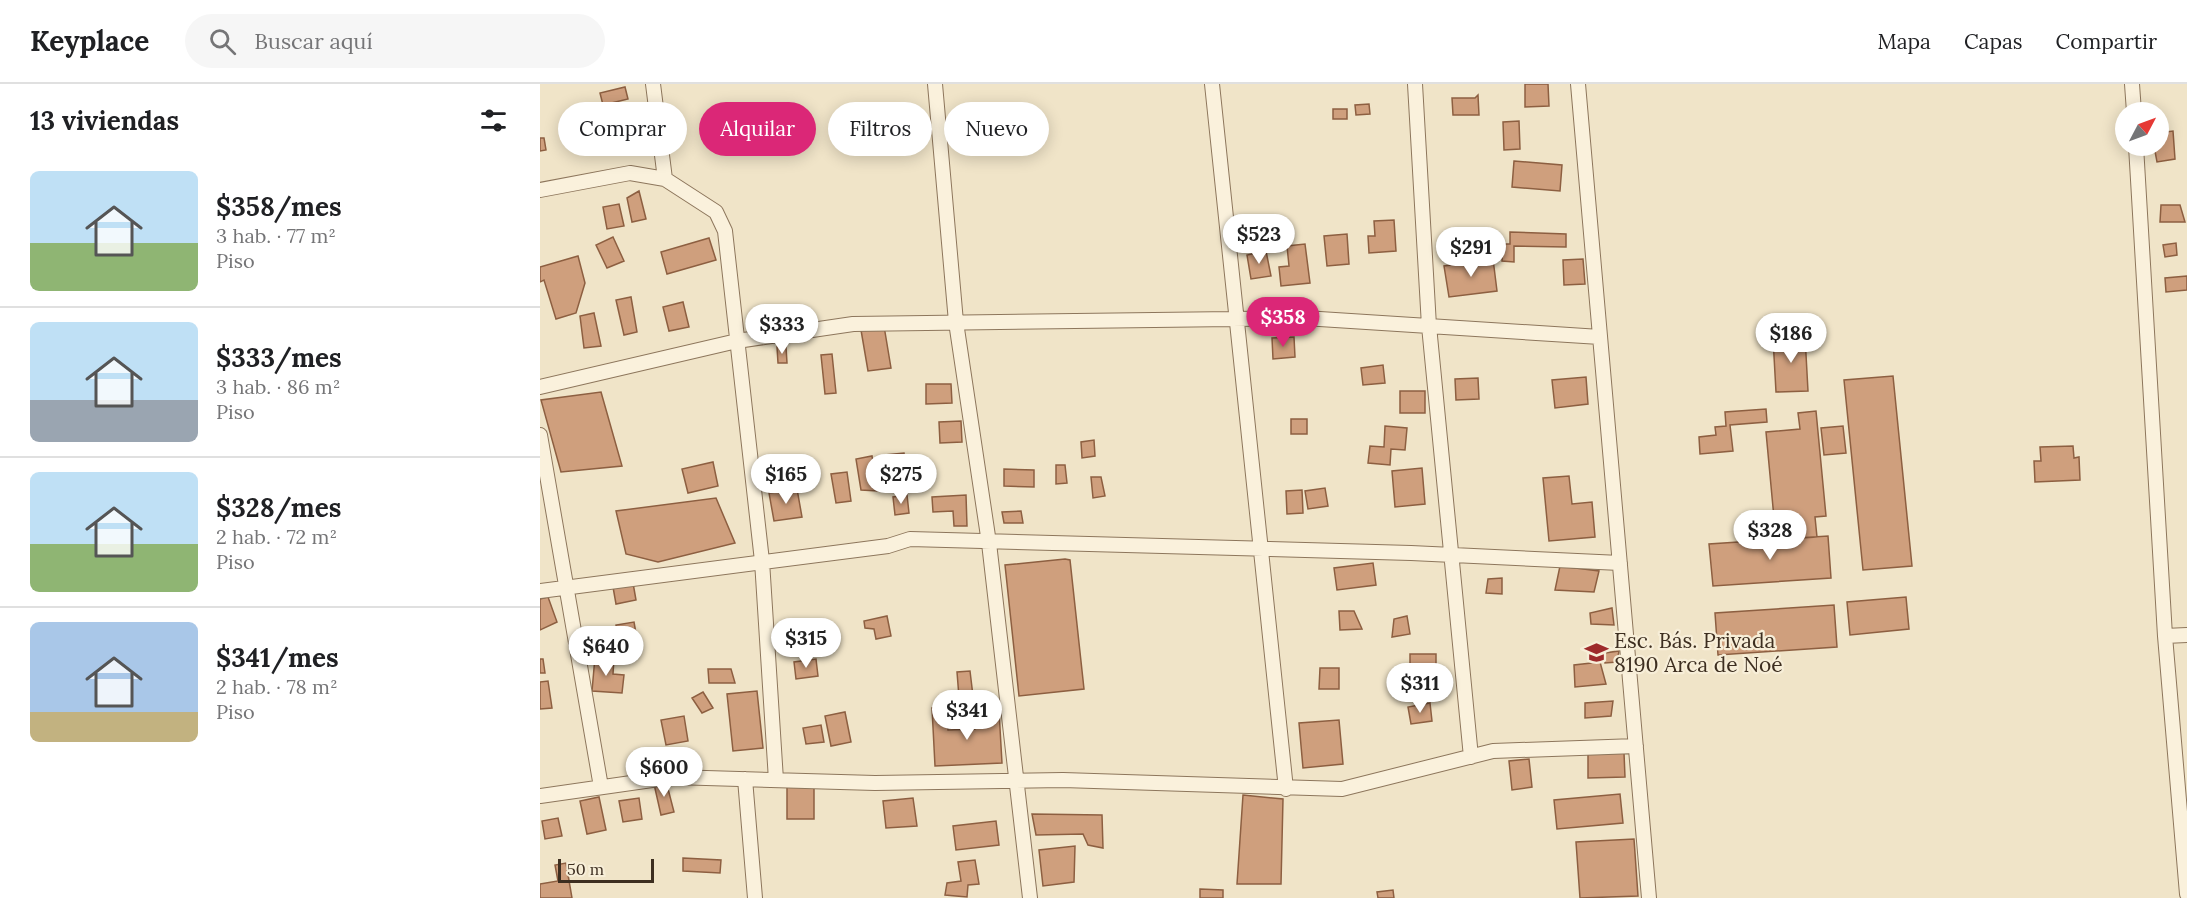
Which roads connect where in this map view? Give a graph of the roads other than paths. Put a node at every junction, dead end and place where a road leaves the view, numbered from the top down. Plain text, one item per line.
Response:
1 (654, 84) edge
2 (935, 84) edge
3 (1212, 84) edge
4 (1415, 84) edge
5 (1578, 84) edge
6 (2132, 84) edge
7 (2133, 102) edge
8 (2137, 156) edge
9 (665, 179) junction
10 (540, 190) edge
11 (1235, 319) junction
12 (956, 322) junction
13 (1429, 326) junction
14 (1600, 338) junction
15 (737, 341) junction
16 (540, 387) edge
17 (540, 435) edge
18 (989, 543) junction
19 (1260, 550) junction
20 (1450, 555) junction
21 (762, 561) junction
22 (1620, 562) junction
23 (567, 588) junction
24 (540, 591) edge
25 (2187, 635) edge
26 (2165, 636) junction
27 (1636, 746) junction
28 (1471, 757) junction
29 (745, 779) junction
30 (776, 780) junction
31 (1016, 780) junction
32 (601, 787) junction
33 (1286, 789) junction
34 (540, 796) edge
35 (2187, 894) edge
36 (754, 898) edge
37 (1030, 898) edge
38 (1649, 898) edge

1 - 9 street
2 - 12 street
3 - 11 street
4 - 13 street
5 - 14 street
6 - 7 street
8 - 26 street
9 - 10 street
9 - 15 street
11 - 12 street
11 - 13 street
11 - 19 street
12 - 15 street
12 - 18 street
13 - 14 street
13 - 20 street
14 - 22 street
15 - 16 street
15 - 21 street
17 - 23 street
18 - 19 street
18 - 21 street
18 - 31 street
19 - 20 street
19 - 33 street
20 - 22 street
20 - 28 street
21 - 23 street
21 - 30 street
22 - 27 street
23 - 24 street
23 - 32 street
25 - 26 street
26 - 35 street
27 - 28 street
27 - 38 street
28 - 33 street
29 - 30 street
29 - 32 street
29 - 36 street
30 - 31 street
31 - 33 street
31 - 37 street
32 - 34 street

